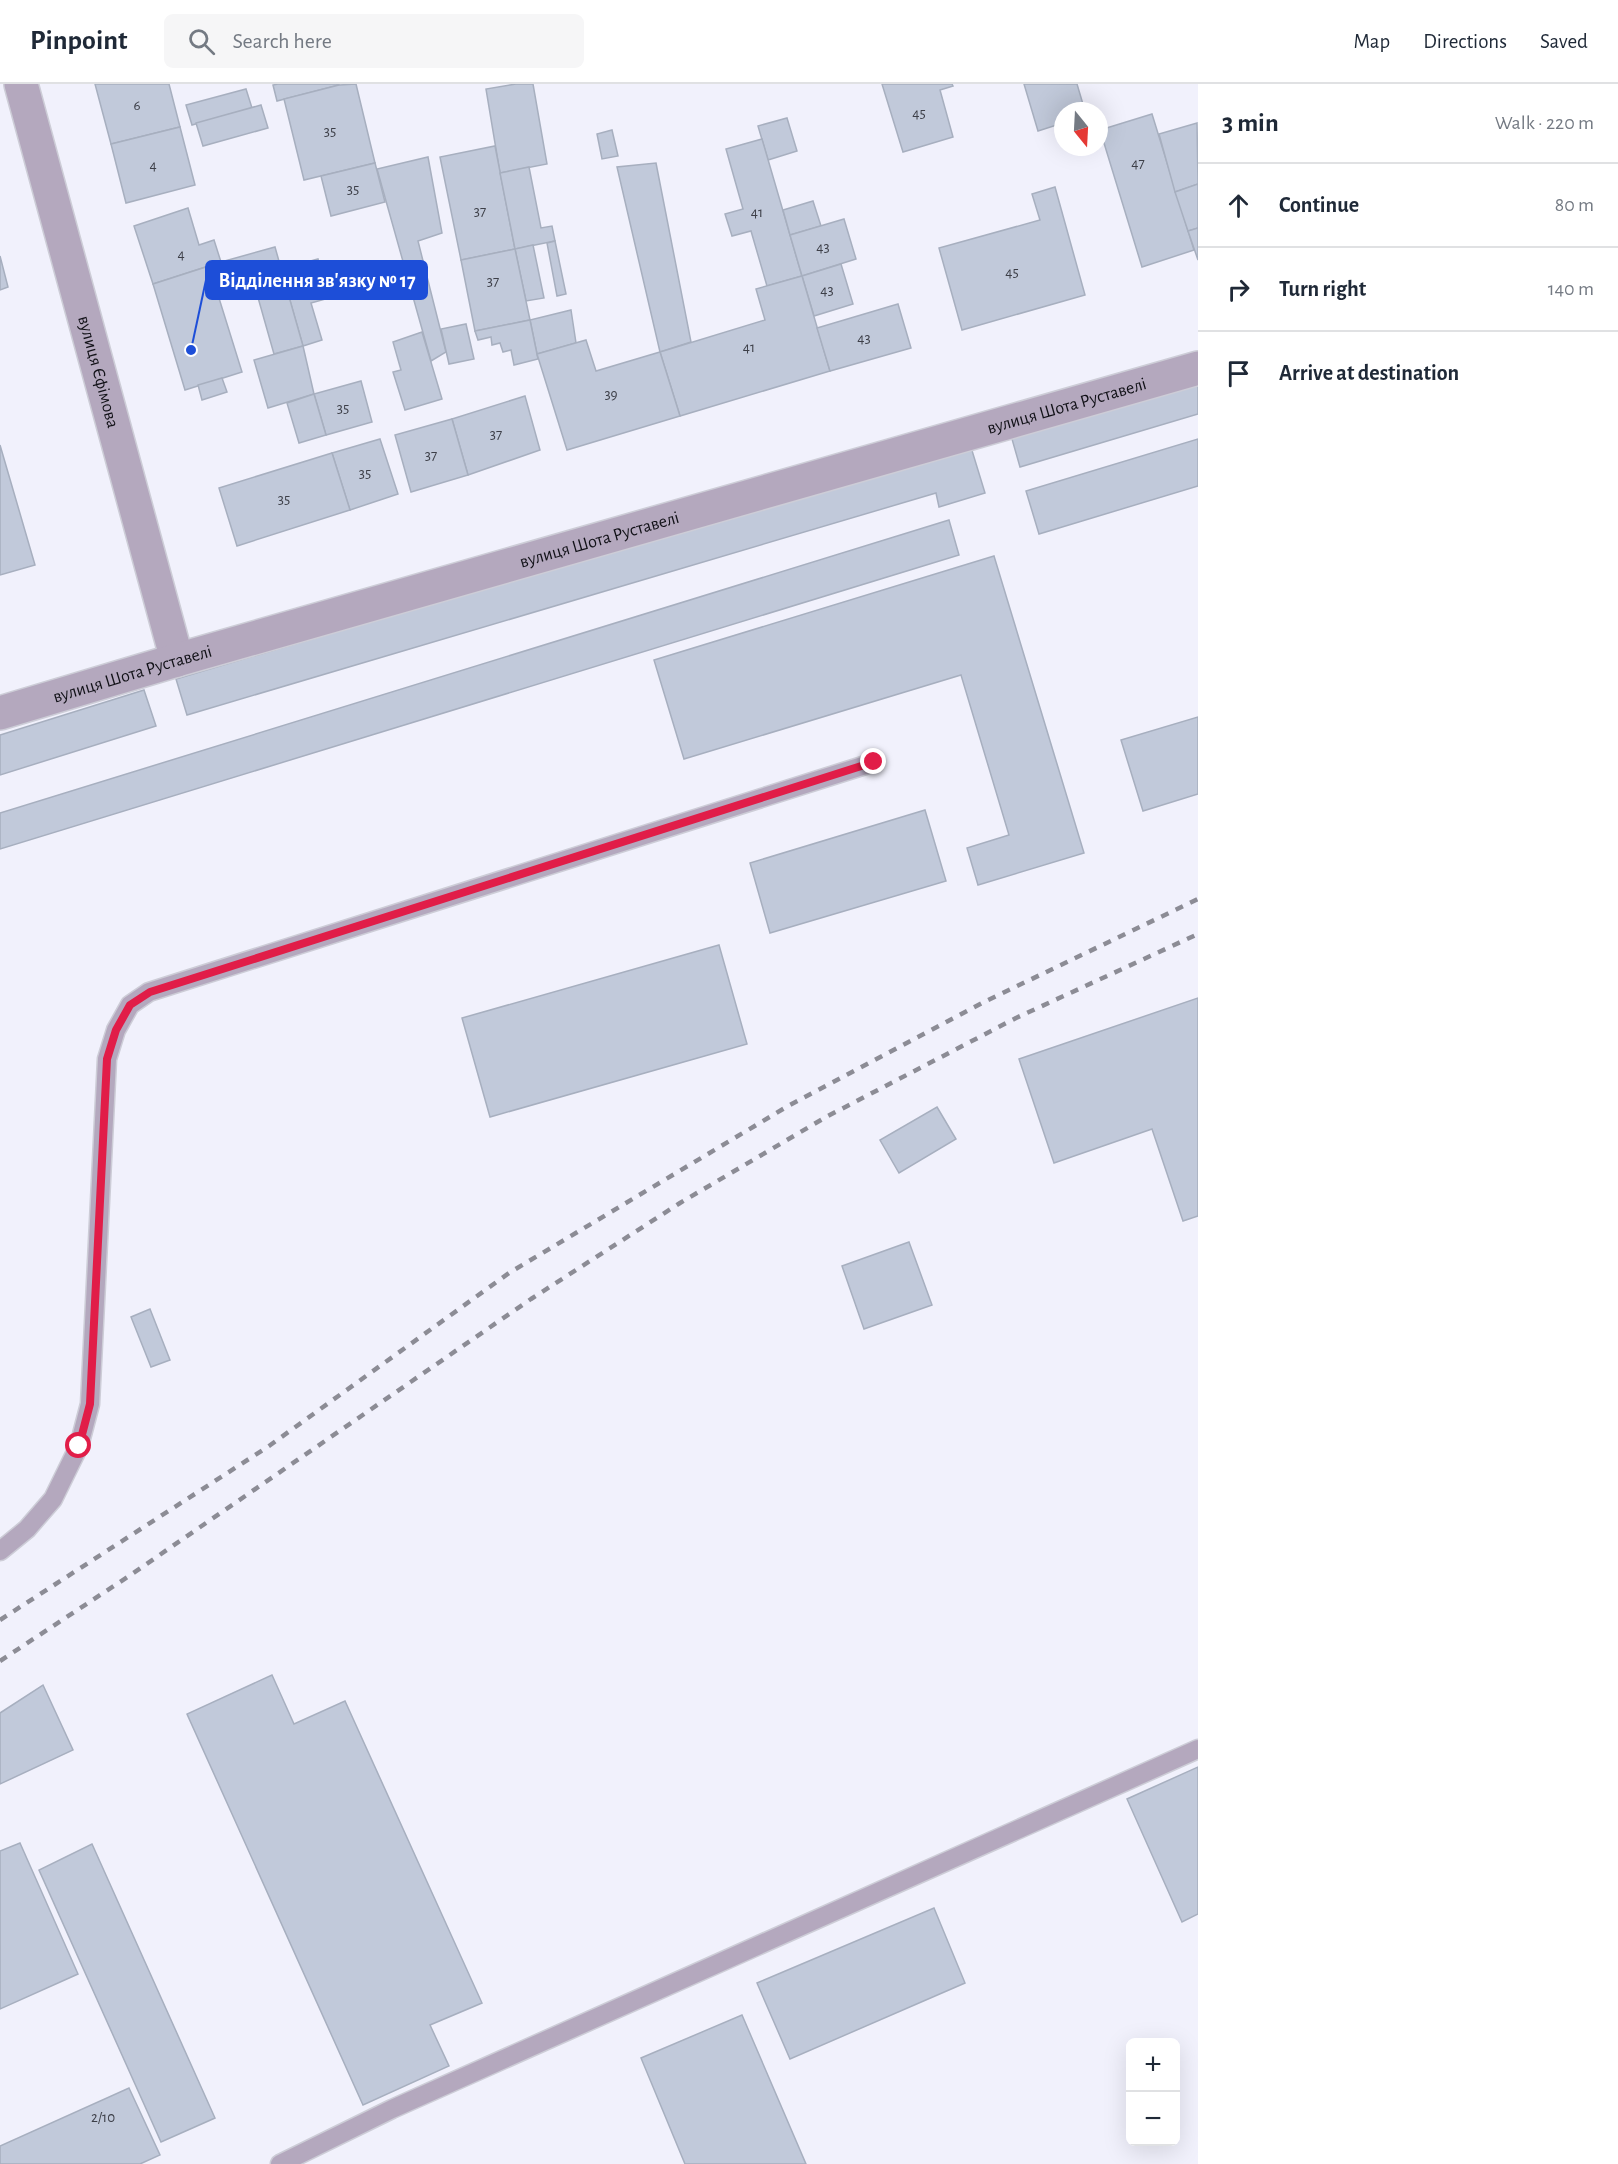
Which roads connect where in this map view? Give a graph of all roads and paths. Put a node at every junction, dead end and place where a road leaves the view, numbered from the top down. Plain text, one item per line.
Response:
1 (21, 84) edge
2 (1198, 368) edge
3 (177, 660) junction
4 (0, 713) edge
5 (874, 762) dead end
6 (0, 1551) edge
7 (1198, 1749) edge
8 (280, 2164) edge

1 - 3 street, вулиця Єфімова
2 - 3 street, вулиця Шота Руставелі
3 - 4 street, вулиця Шота Руставелі
5 - 6 lane
7 - 8 lane

